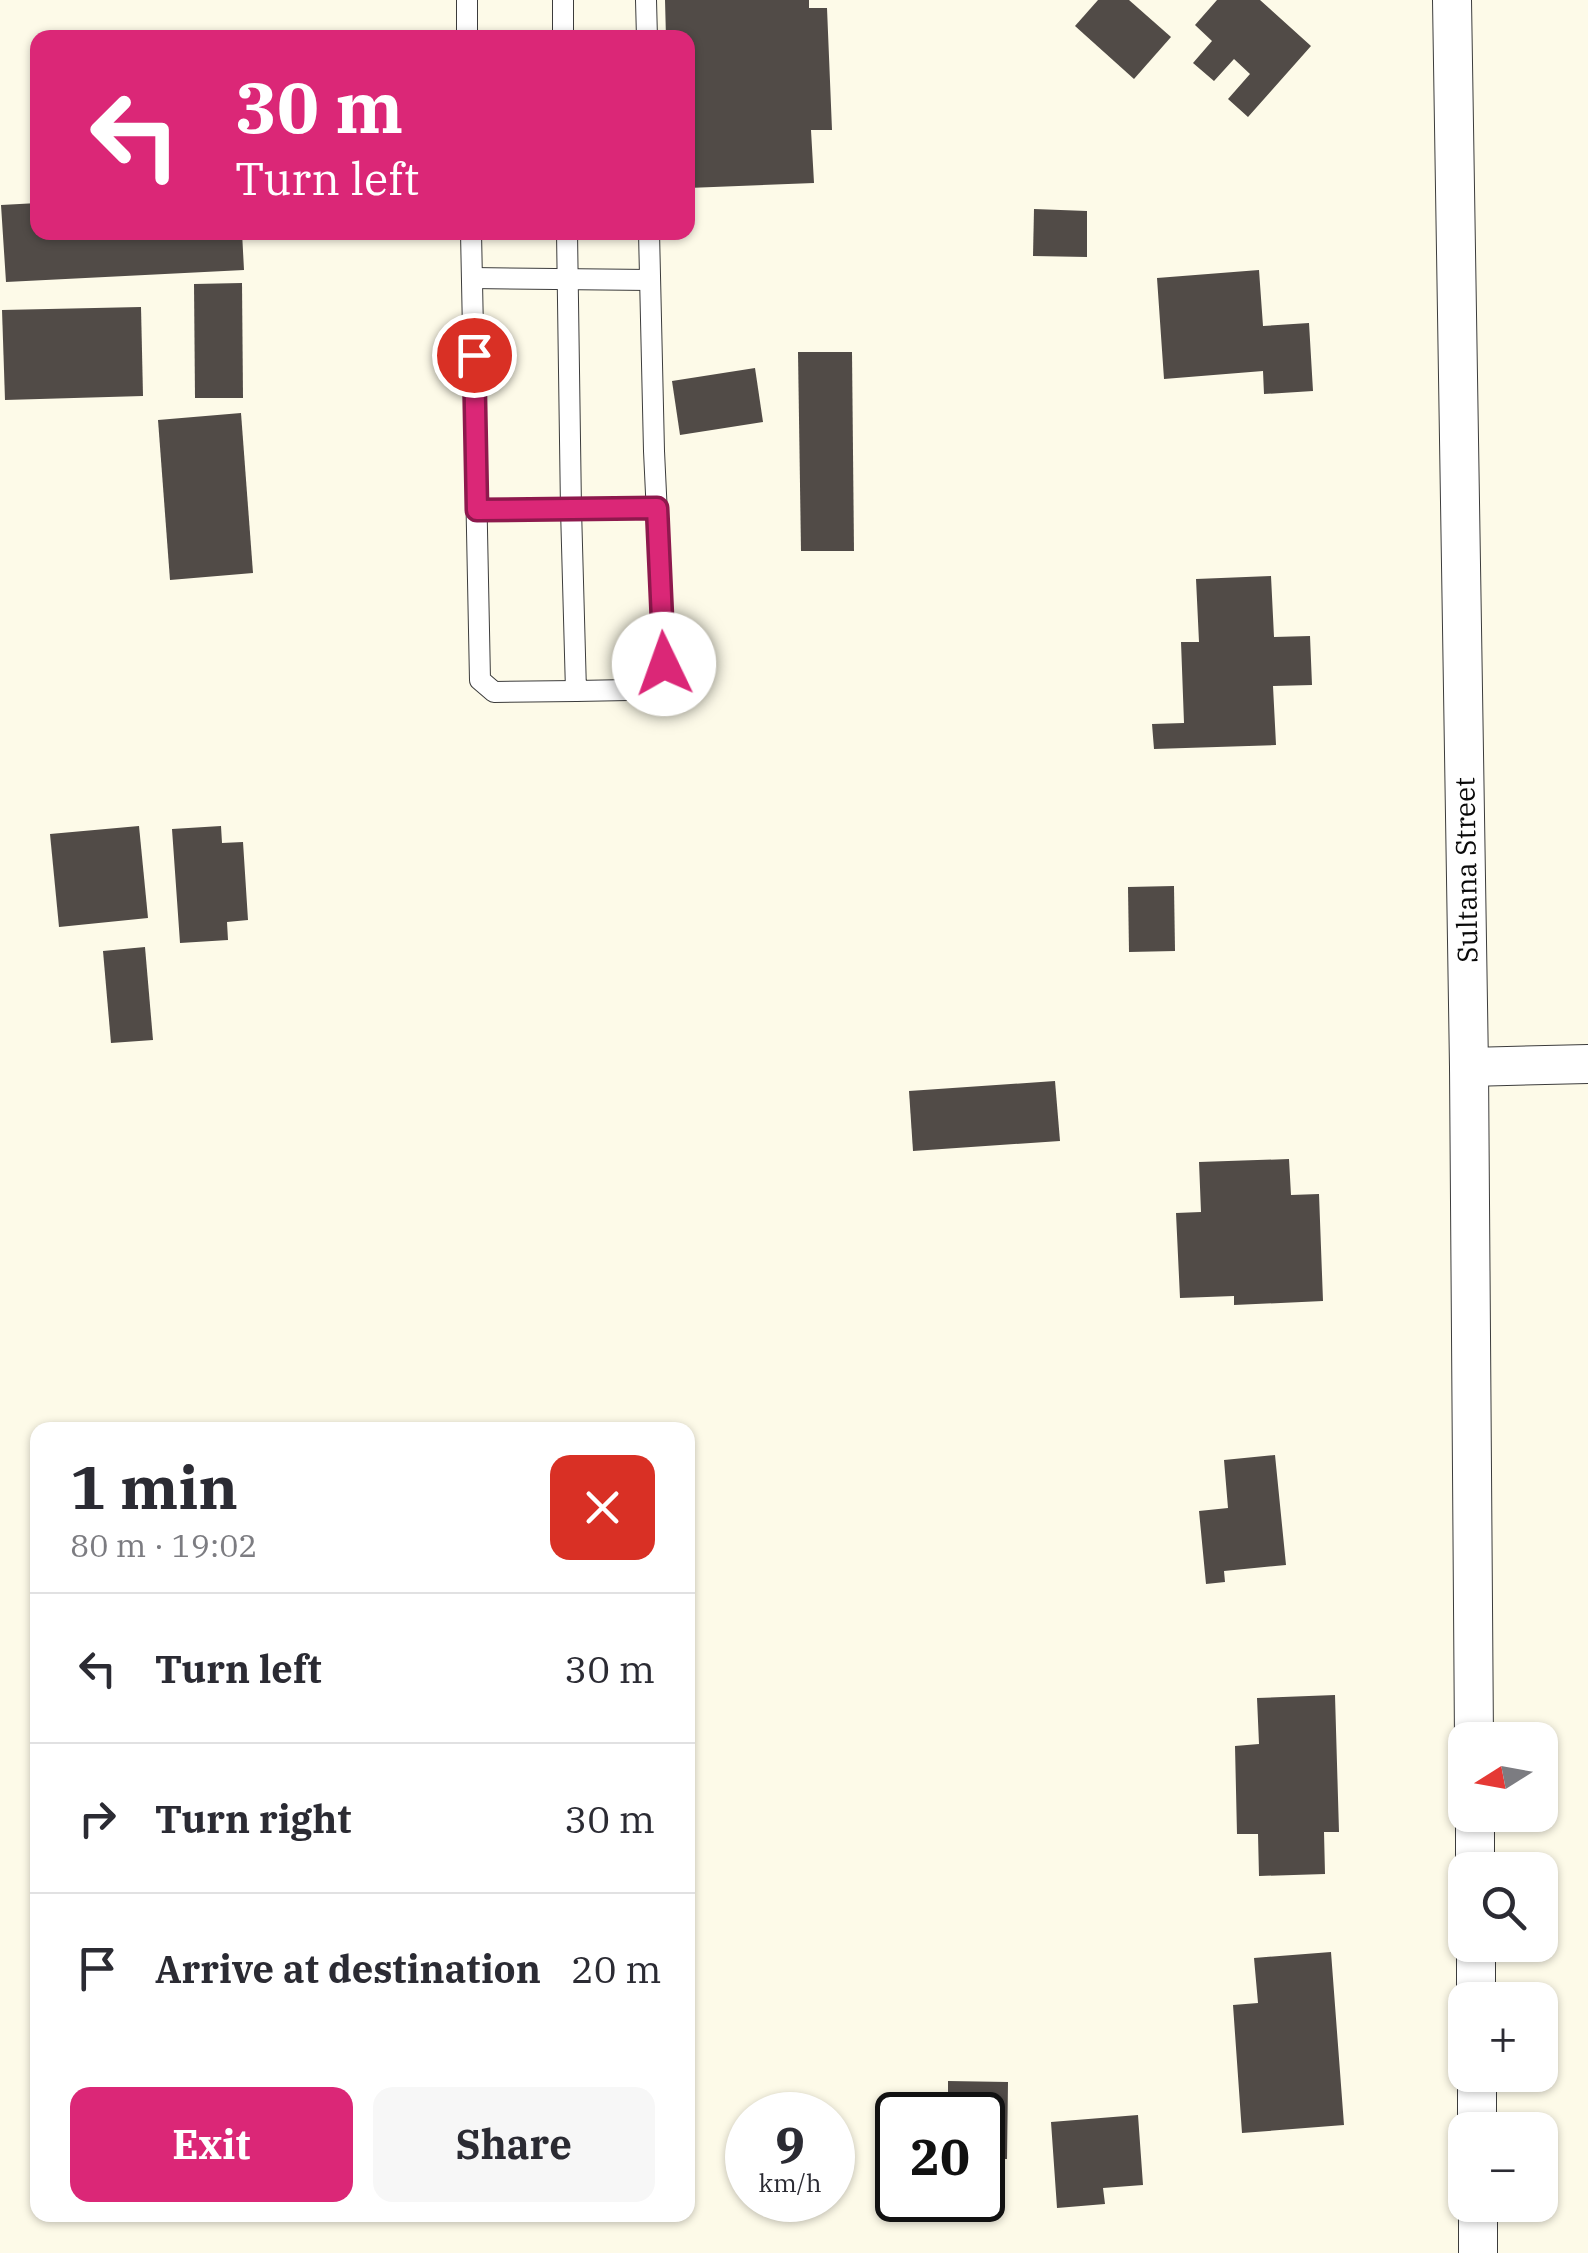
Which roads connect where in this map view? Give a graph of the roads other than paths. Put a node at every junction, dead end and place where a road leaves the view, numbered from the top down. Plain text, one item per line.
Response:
1 (466, 0) edge
2 (562, 0) edge
3 (646, 0) edge
4 (1452, 0) edge
5 (468, 30) edge
6 (563, 30) edge
7 (647, 30) edge
8 (471, 240) edge
9 (567, 240) edge
10 (649, 240) edge
11 (472, 278) junction
12 (568, 280) junction
13 (650, 280) junction
14 (657, 508) junction
15 (571, 509) junction
16 (477, 510) junction
17 (576, 691) junction
18 (1588, 1064) edge
19 (1469, 1066) junction
20 (1474, 1722) edge
21 (1478, 2222) edge
22 (1478, 2253) edge

1 - 5 lane
2 - 6 lane
3 - 7 lane
4 - 19 street, Sultana Street
8 - 11 lane
9 - 12 lane
10 - 13 lane
11 - 12 lane
11 - 16 lane
12 - 13 lane
12 - 15 lane
13 - 14 lane
14 - 15 lane
14 - 17 lane
15 - 16 lane
15 - 17 lane
16 - 17 lane
18 - 19 street
19 - 20 street, Sultana Street
21 - 22 street

